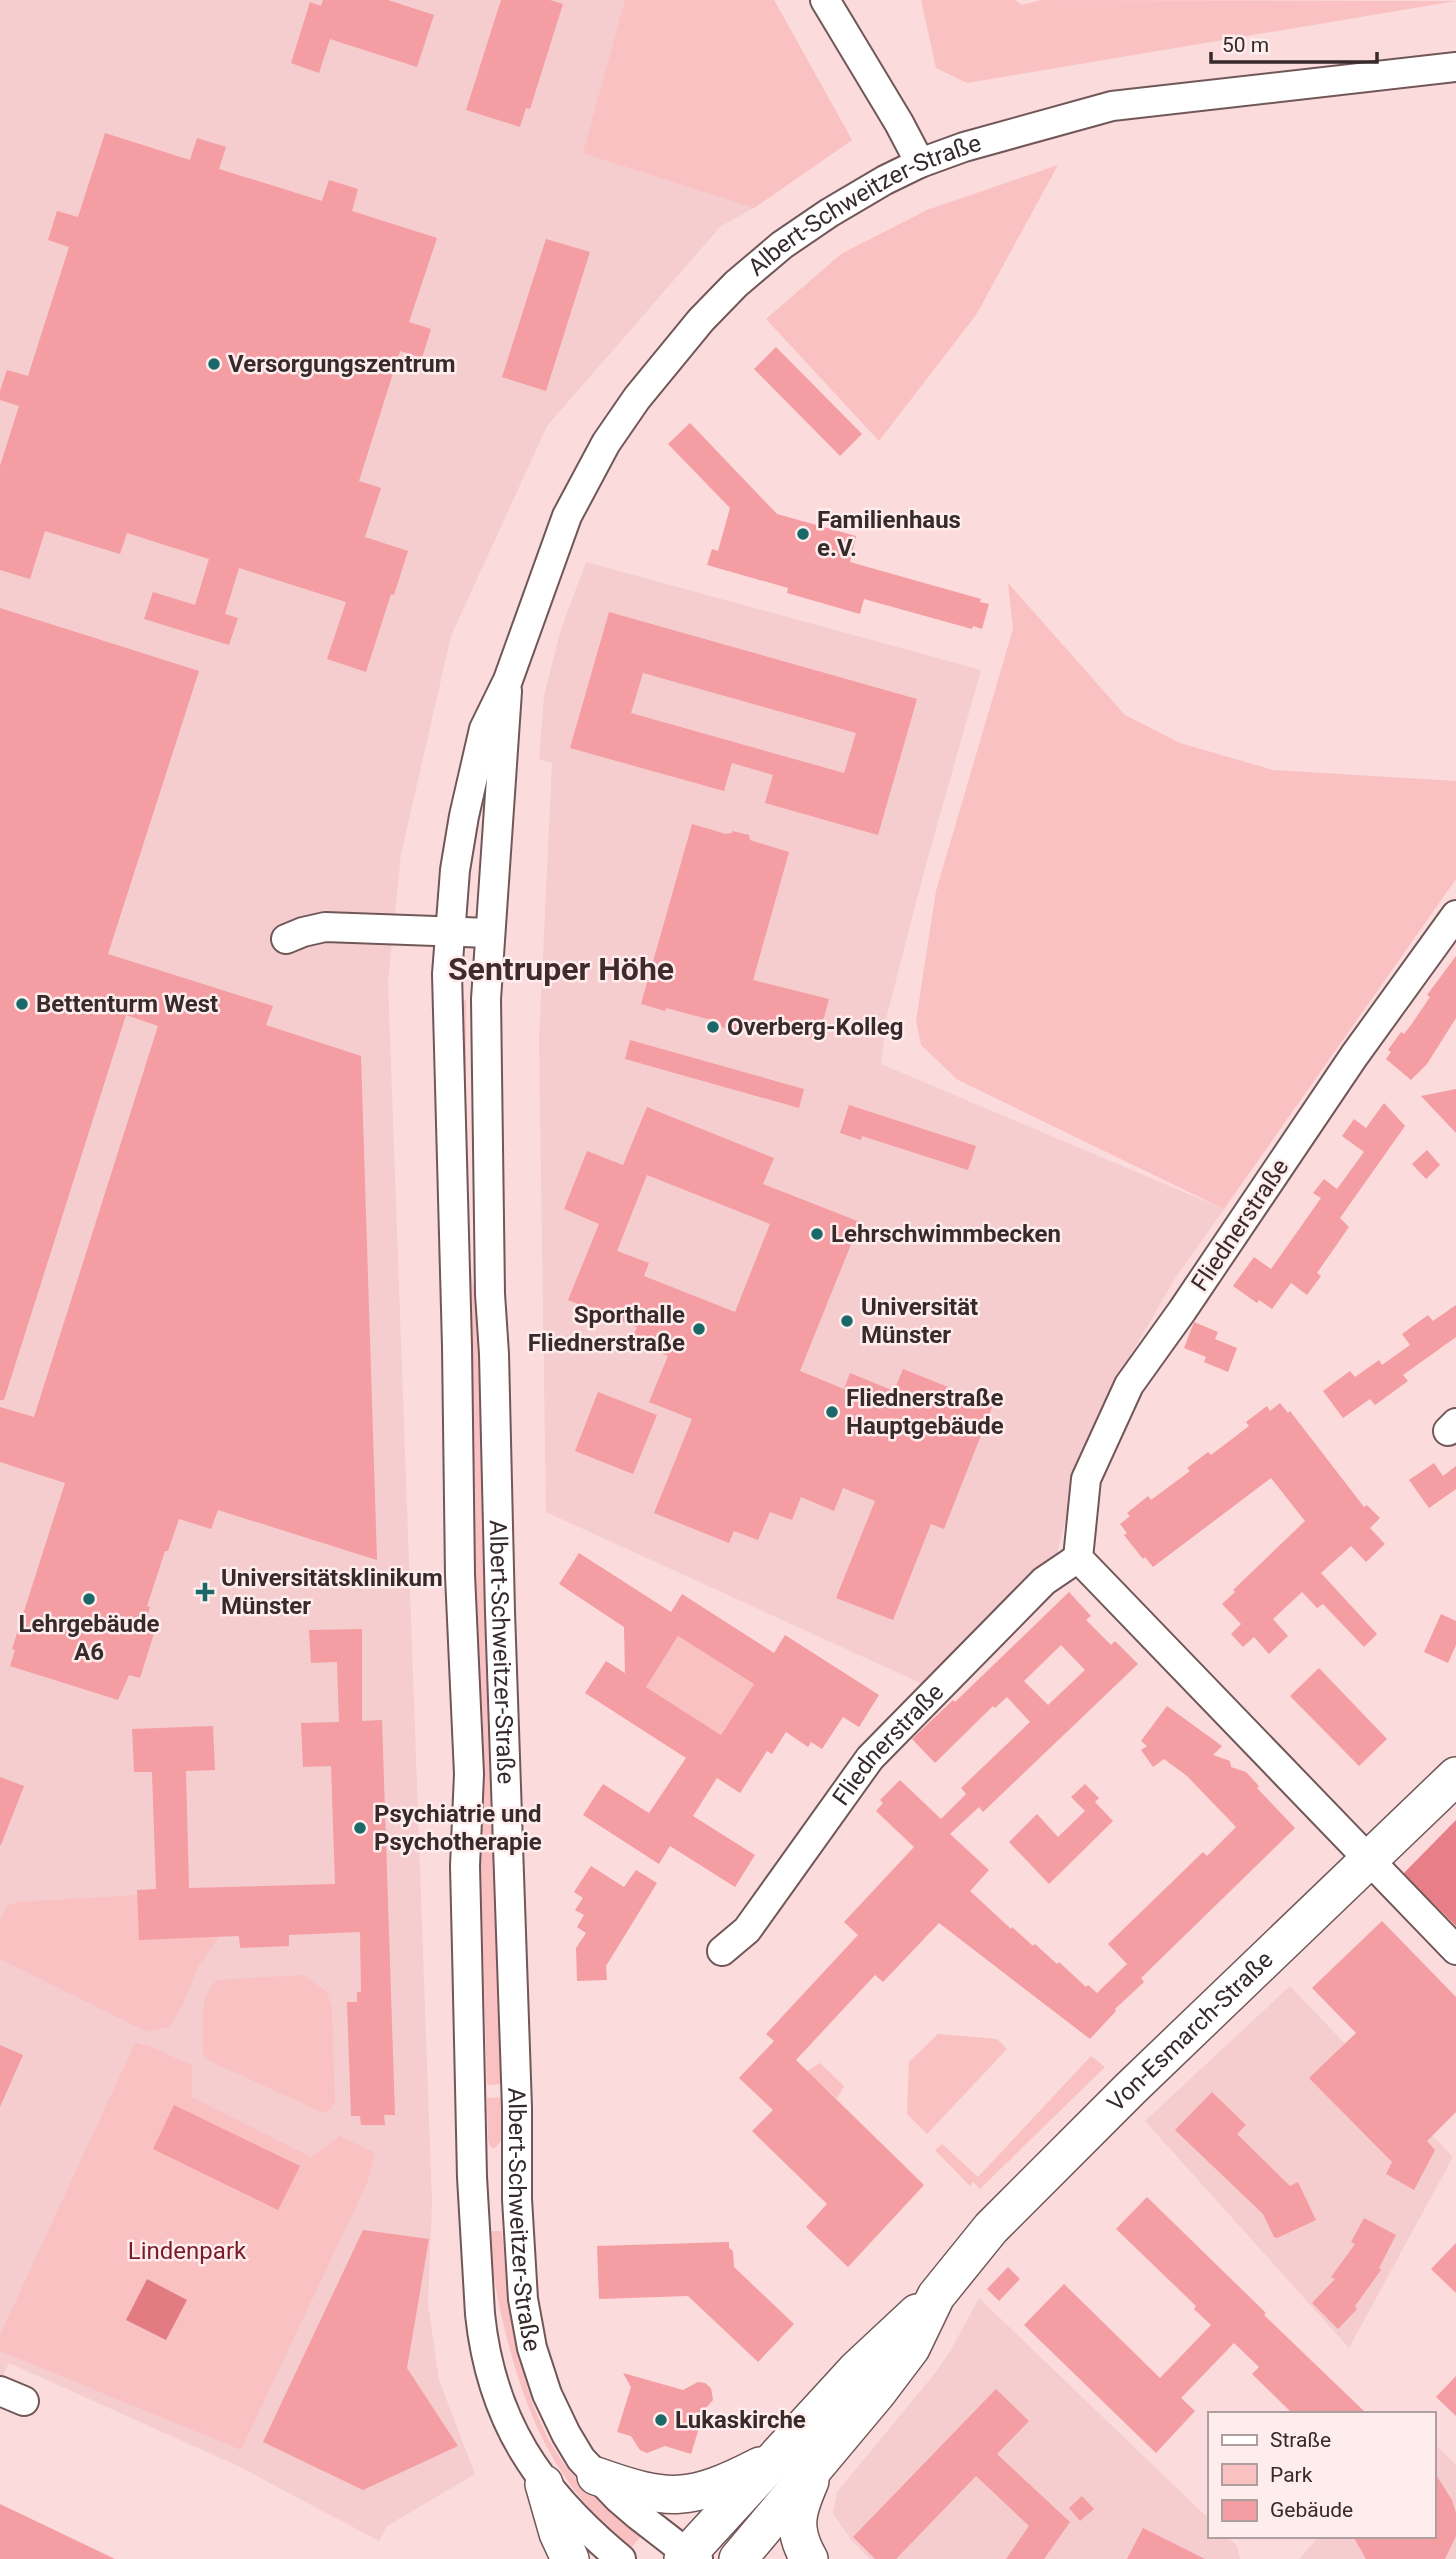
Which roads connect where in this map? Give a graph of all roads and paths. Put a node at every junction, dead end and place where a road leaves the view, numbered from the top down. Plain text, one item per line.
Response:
1 (825, 0) edge
2 (1456, 68) edge
3 (920, 163) junction
4 (508, 680) junction
5 (1456, 915) edge
6 (449, 931) junction
7 (490, 933) junction
8 (286, 939) dead end
9 (1078, 1558) junction
10 (1456, 1776) edge
11 (1370, 1859) junction
12 (1456, 1950) edge
13 (722, 1951) dead end
14 (517, 2173) junction
15 (472, 2177) junction
16 (936, 2296) junction
17 (777, 2457) junction
18 (816, 2467) junction
19 (596, 2476) junction
20 (544, 2484) junction
21 (690, 2557) edge
22 (570, 2559) edge
23 (621, 2559) edge
24 (738, 2559) edge
25 (809, 2559) edge

1 - 3 street
2 - 3 street, Albert-Schweitzer-Straße
3 - 4 street, Albert-Schweitzer-Straße
4 - 6 street, Albert-Schweitzer-Straße
4 - 7 street, Albert-Schweitzer-Straße
5 - 9 street, Fliednerstraße
6 - 7 street
6 - 8 street
6 - 15 street, Albert-Schweitzer-Straße
7 - 14 street, Albert-Schweitzer-Straße
9 - 11 street
9 - 13 street, Fliednerstraße
10 - 11 main road, Von-Esmarch-Straße
11 - 12 street
11 - 16 main road, Von-Esmarch-Straße
14 - 15 street
14 - 19 street, Albert-Schweitzer-Straße
15 - 20 street, Albert-Schweitzer-Straße
16 - 17 main road, Von-Esmarch-Straße
16 - 18 main road, Von-Esmarch-Straße
17 - 19 main road
17 - 21 main road, Von-Esmarch-Straße
18 - 24 main road, Von-Esmarch-Straße
18 - 25 main road
19 - 21 street, Albert-Schweitzer-Straße
20 - 22 main road
20 - 23 street, Albert-Schweitzer-Straße

